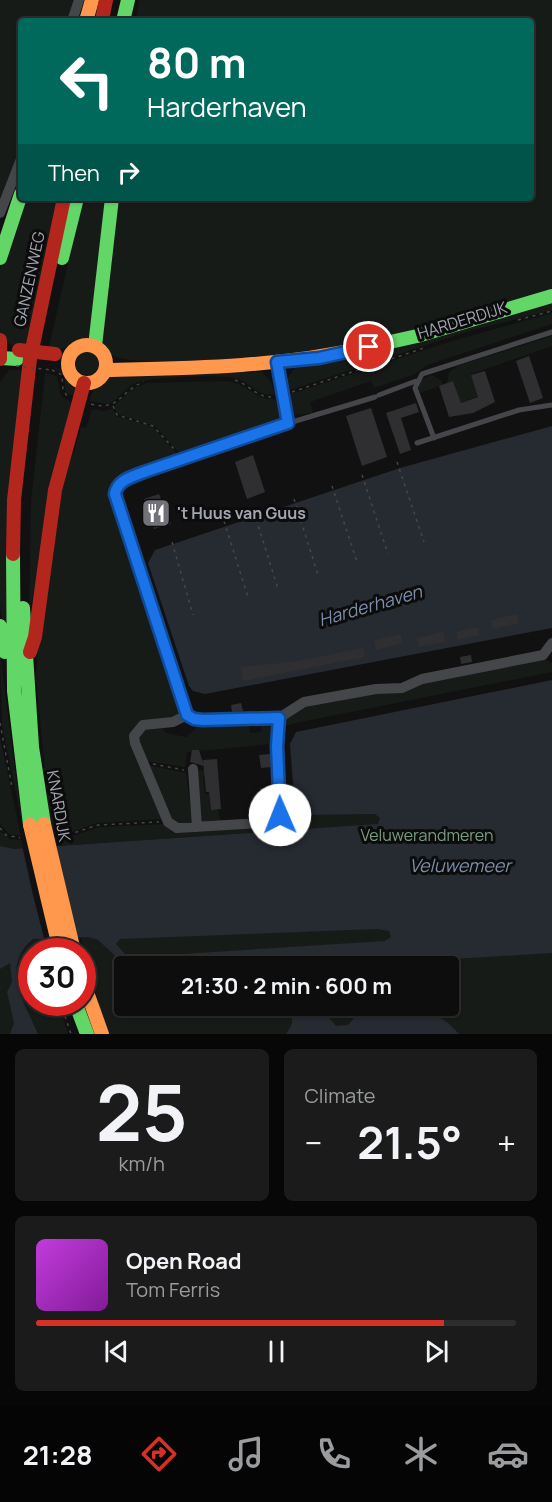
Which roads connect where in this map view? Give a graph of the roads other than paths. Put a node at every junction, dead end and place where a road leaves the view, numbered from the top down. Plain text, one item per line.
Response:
1 (79, 0) edge
2 (92, 0) edge
3 (106, 0) edge
4 (130, 0) edge
5 (73, 18) edge
6 (87, 18) edge
7 (102, 18) edge
8 (124, 18) edge
9 (133, 18) edge
10 (18, 167) edge
11 (19, 201) edge
12 (63, 201) edge
13 (76, 201) edge
14 (112, 201) edge
15 (0, 213) edge
16 (0, 258) edge
17 (552, 298) edge
18 (552, 332) edge
19 (95, 346) junction
20 (1, 351) edge
21 (59, 362) junction
22 (277, 362) junction
23 (106, 365) junction
24 (416, 381) junction
25 (89, 382) junction
26 (552, 405) edge
27 (288, 423) junction
28 (434, 438) junction
29 (417, 443) dead end
30 (0, 626) edge
31 (552, 643) edge
32 (548, 658) edge
33 (26, 665) junction
34 (14, 691) junction
35 (187, 715) junction
36 (279, 718) junction
37 (193, 771) road end
38 (196, 827) junction
39 (34, 829) junction
40 (57, 938) edge
41 (70, 938) edge
42 (80, 1016) edge
43 (96, 1016) edge
44 (87, 1034) edge
45 (102, 1034) edge

1 - 5 street
2 - 6 main road
3 - 7 main road
4 - 8 main road
4 - 9 main road
10 - 15 street
11 - 16 main road
12 - 34 main road, GANZENWEG
13 - 33 main road, GANZENWEG
14 - 19 main road
17 - 22 main road, HARDERDIJK
18 - 24 lane
19 - 21 main road
19 - 23 main road
20 - 21 main road, bridge
21 - 25 main road
22 - 23 main road, HARDERDIJK
22 - 27 street
23 - 25 main road
24 - 27 lane
24 - 28 lane
25 - 33 main road
26 - 28 lane
27 - 35 street
28 - 29 lane
30 - 34 main road
31 - 32 street
32 - 36 street
33 - 39 main road, KNARDIJK
34 - 39 main road, KNARDIJK
35 - 36 street
35 - 38 street
36 - 38 street
37 - 38 street
39 - 40 main road, KNARDIJK, bridge
39 - 41 main road, KNARDIJK, bridge
42 - 44 main road
43 - 45 main road

